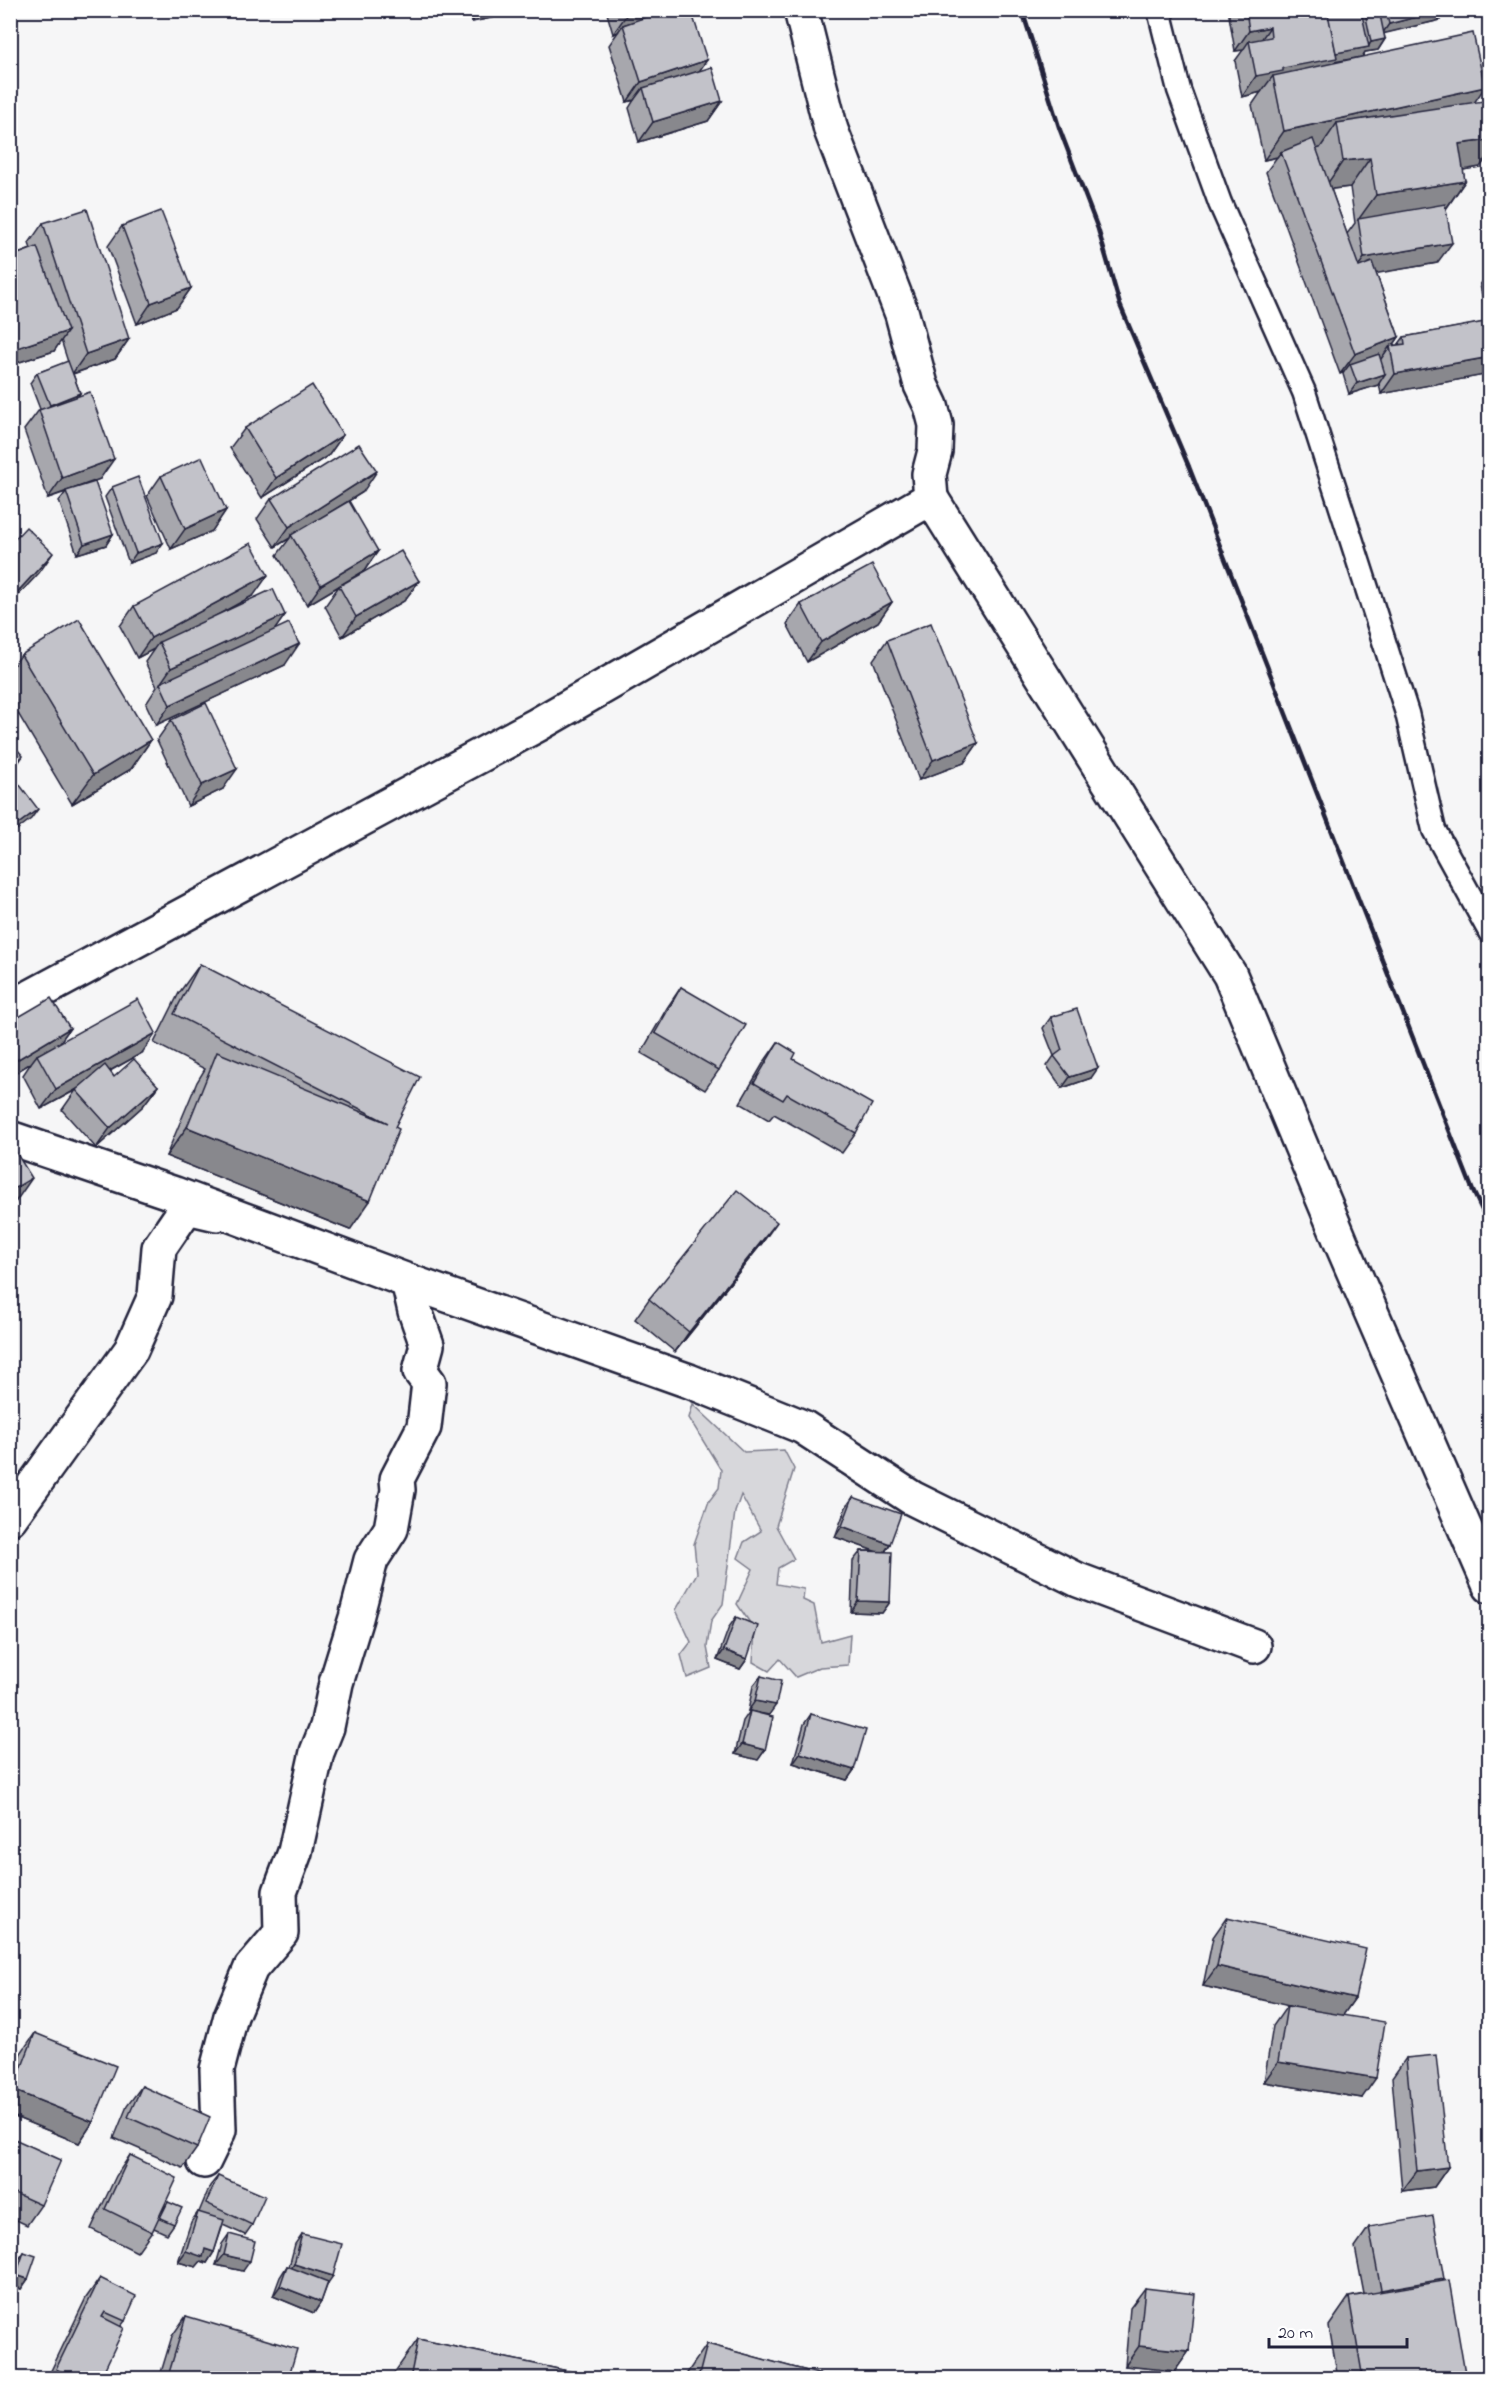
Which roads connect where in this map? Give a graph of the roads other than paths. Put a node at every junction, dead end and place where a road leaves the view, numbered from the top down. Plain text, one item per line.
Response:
1 (801, 10) edge
2 (1158, 10) edge
3 (931, 498) junction
4 (1490, 932) edge
5 (10, 1008) edge
6 (10, 1138) edge
7 (239, 1219) junction
8 (408, 1281) junction
9 (10, 1518) edge
10 (1490, 1586) edge
11 (1254, 1646) dead end
12 (204, 2162) dead end

1 - 3 street
2 - 4 lane
3 - 5 street
3 - 10 street
6 - 7 street
7 - 8 street
7 - 9 street
8 - 11 street
8 - 12 street

